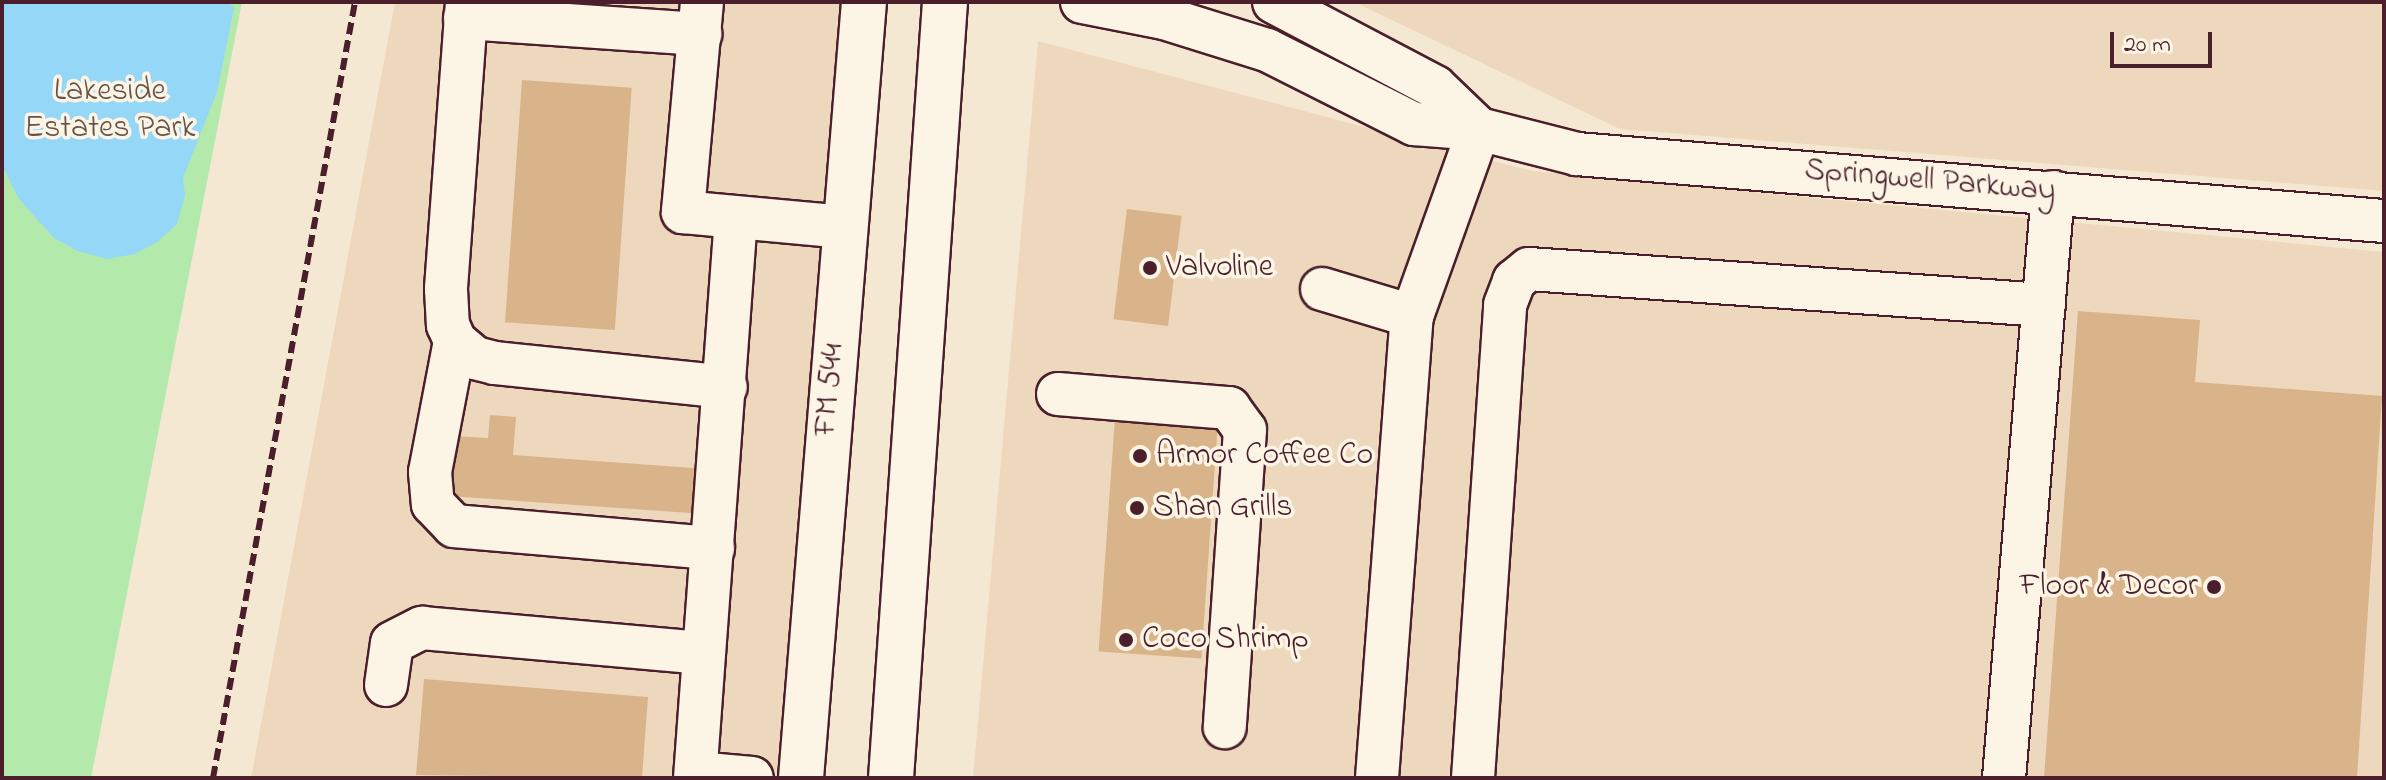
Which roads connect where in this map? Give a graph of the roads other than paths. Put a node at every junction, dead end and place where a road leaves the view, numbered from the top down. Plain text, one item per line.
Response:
1 (864, 2) edge
2 (945, 2) edge
3 (1082, 2) edge
4 (1274, 2) edge
5 (466, 10) edge
6 (701, 18) edge
7 (1479, 129) junction
8 (2053, 192) junction
9 (736, 217) junction
10 (2384, 221) edge
11 (845, 227) junction
12 (1322, 289) dead end
13 (2044, 305) junction
14 (1412, 316) junction
15 (455, 341) junction
16 (726, 387) junction
17 (1058, 394) dead end
18 (713, 548) junction
19 (704, 653) junction
20 (386, 685) dead end
21 (1225, 727) dead end
22 (696, 776) edge
23 (752, 778) edge
24 (801, 778) edge
25 (891, 778) edge
26 (1377, 778) edge
27 (1473, 778) edge
28 (2004, 778) edge

1 - 11 main road, FM 544 / FM 544
2 - 25 main road
3 - 7 street, Springwell Parkway
4 - 7 street, Springwell Parkway
5 - 6 street
5 - 15 street
6 - 9 street
7 - 8 street, Springwell Parkway
7 - 14 street
8 - 10 street, Springwell Parkway
8 - 13 street
9 - 11 street
9 - 16 street
11 - 24 main road, FM 544 / FM 544
12 - 14 street
13 - 27 street
13 - 28 street
14 - 26 street
15 - 16 street
15 - 18 street
16 - 18 street
17 - 21 street
18 - 19 street
19 - 20 street
19 - 22 street
22 - 23 street

